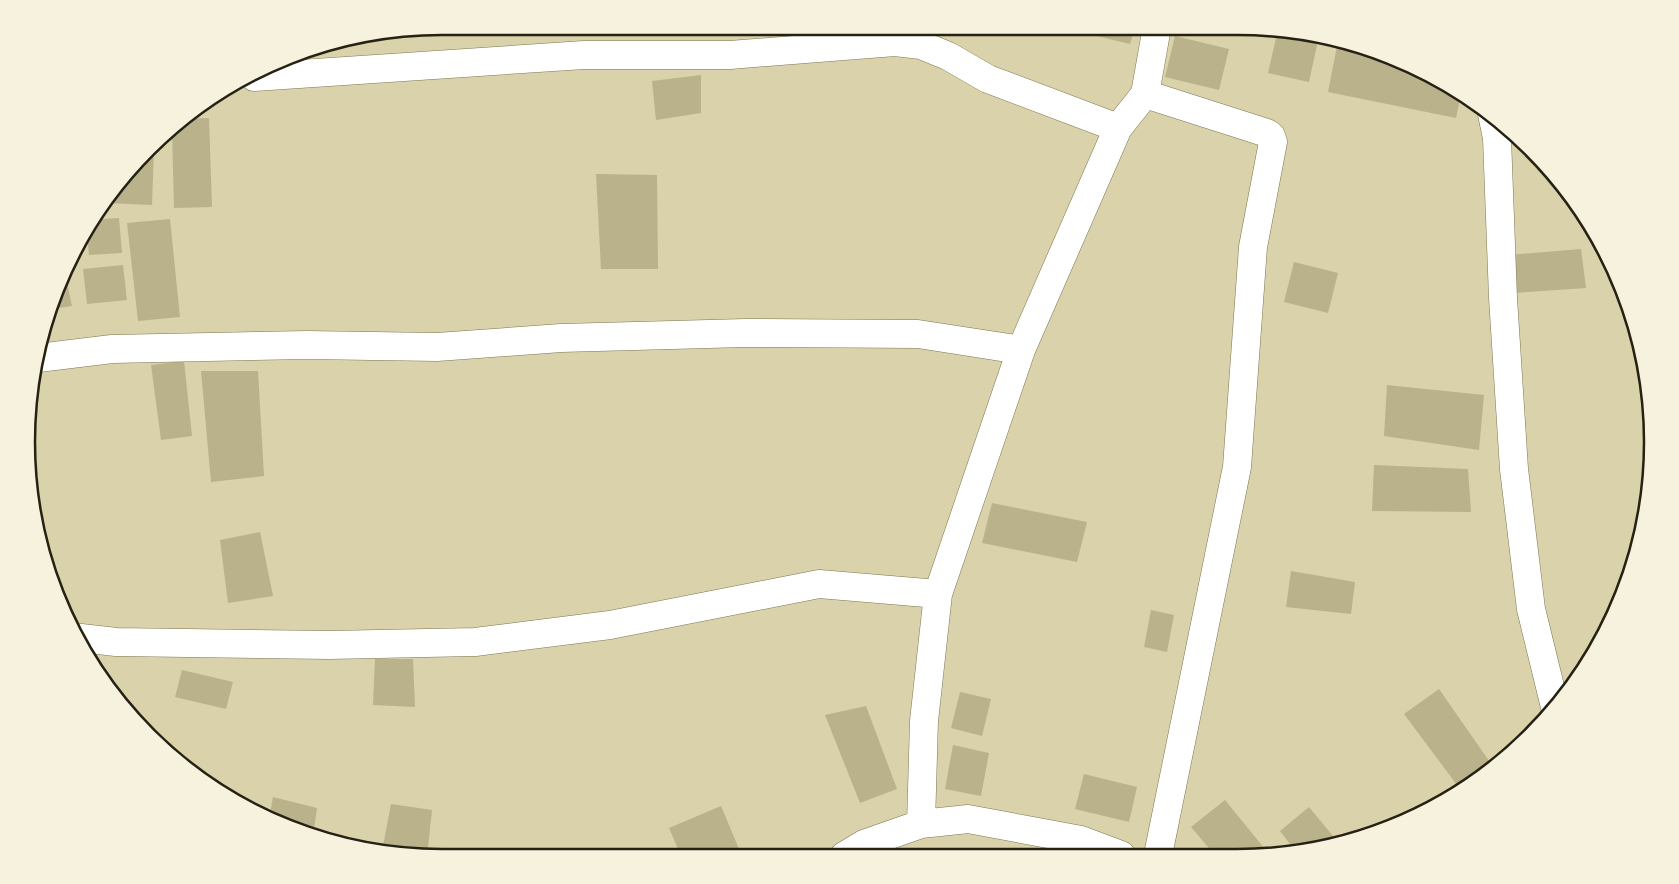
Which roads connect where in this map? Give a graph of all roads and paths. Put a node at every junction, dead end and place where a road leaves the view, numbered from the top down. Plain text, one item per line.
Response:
1 (1156, 35) edge
2 (263, 76) edge
3 (1145, 94) junction
4 (1495, 127) edge
5 (1118, 128) junction
6 (1021, 350) junction
7 (44, 357) edge
8 (938, 594) junction
9 (86, 639) edge
10 (1553, 699) edge
11 (921, 824) junction
12 (856, 849) edge
13 (1104, 849) edge
14 (1159, 849) edge

1 - 3 street
2 - 5 street
3 - 5 street
3 - 14 street
4 - 10 street
5 - 6 street
6 - 7 street
6 - 8 street
8 - 9 street
8 - 11 street
11 - 12 street
11 - 13 street

